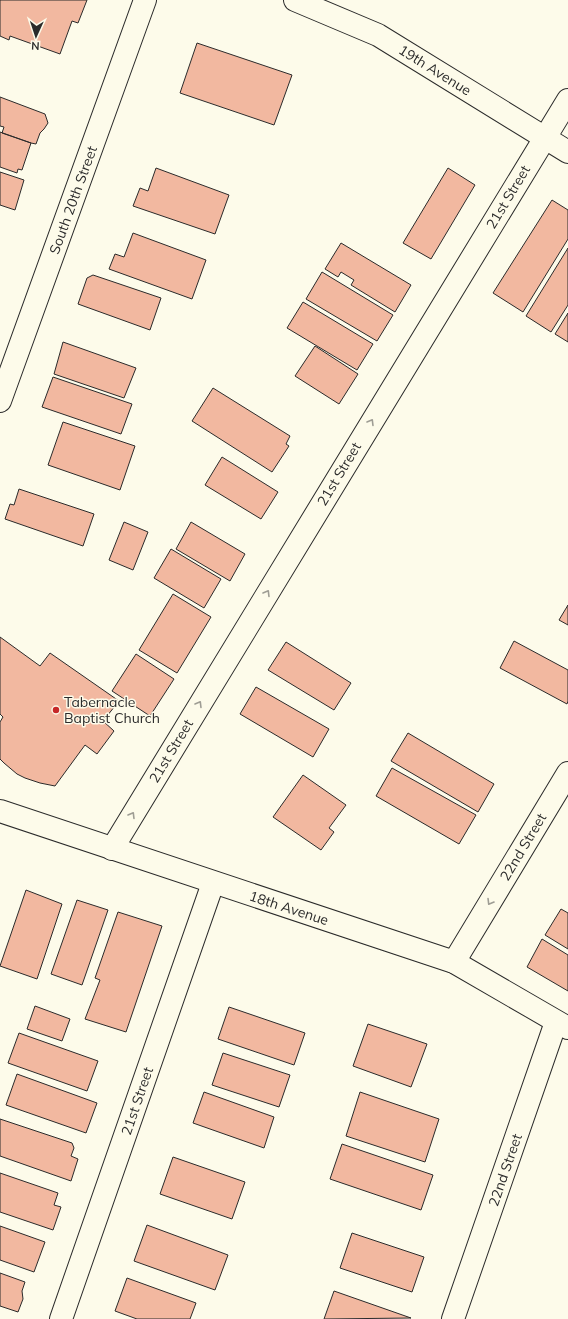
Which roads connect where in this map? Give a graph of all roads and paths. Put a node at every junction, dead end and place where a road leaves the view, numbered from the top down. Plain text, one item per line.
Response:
1 (145, 0) edge
2 (295, 0) edge
3 (568, 100) edge
4 (544, 137) junction
5 (568, 152) edge
6 (0, 401) edge
7 (568, 773) edge
8 (0, 811) edge
9 (112, 849) junction
10 (213, 883) junction
11 (454, 962) junction
12 (562, 1025) edge
13 (61, 1319) edge
14 (453, 1319) edge

1 - 6 street, South 20th Street
2 - 4 street, 19th Avenue
3 - 4 street, 21st Street
4 - 5 street, 19th Avenue
9 -> 4 street, 21st Street
7 -> 11 street, 22nd Street
8 - 9 street, 18th Avenue
9 - 10 street, 18th Avenue
10 - 11 street, 18th Avenue
10 - 13 street, 21st Street
11 - 12 street, 18th Avenue
12 - 14 street, 22nd Street

